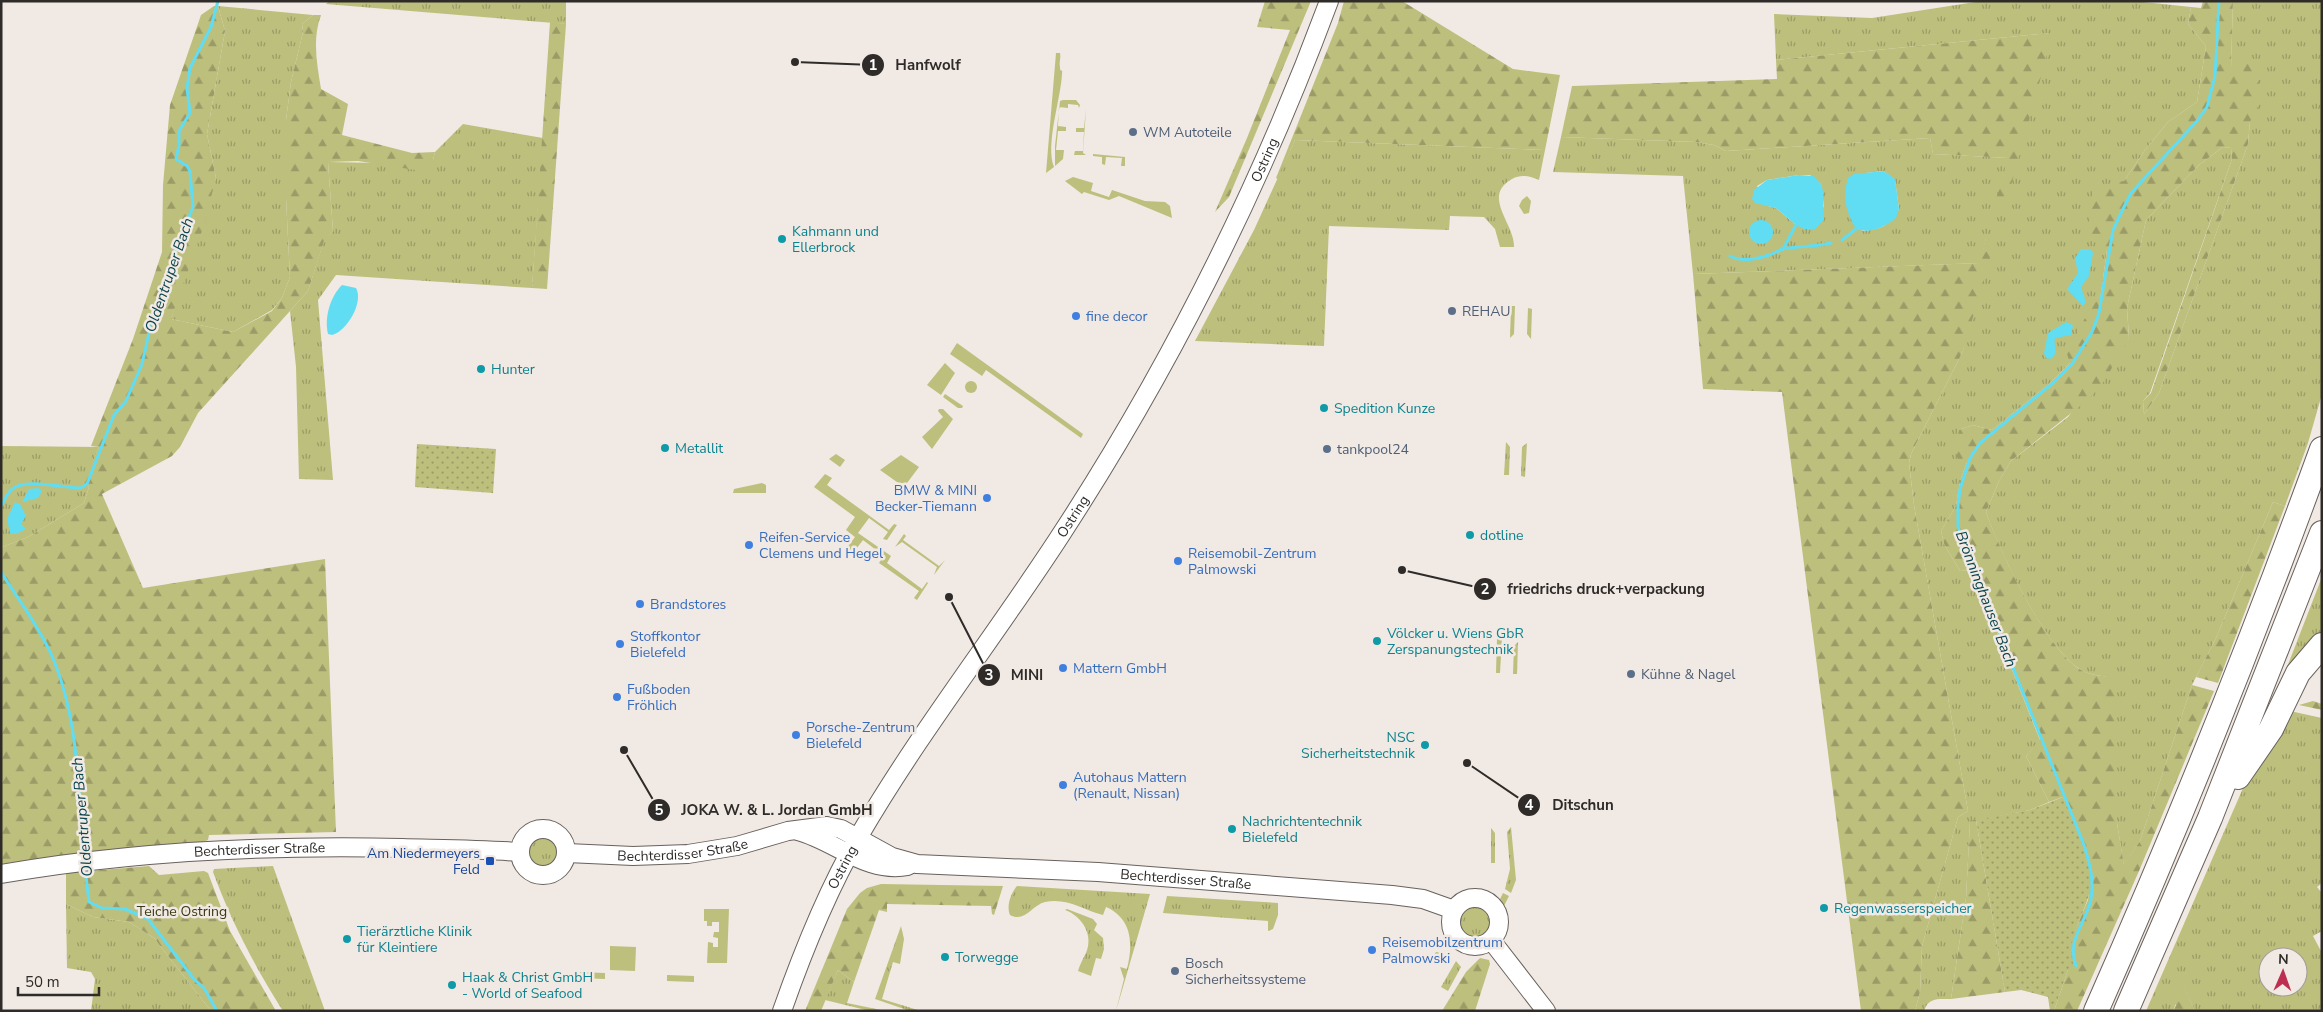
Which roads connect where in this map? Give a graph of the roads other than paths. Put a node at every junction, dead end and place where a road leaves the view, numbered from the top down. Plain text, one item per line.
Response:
1 (1329, 1) edge
2 (2322, 449) edge
3 (2322, 533) edge
4 (2322, 645) edge
5 (2210, 818) junction
6 (797, 831) junction
7 (858, 838) junction
8 (519, 852) junction
9 (567, 853) junction
10 (850, 854) junction
11 (917, 864) junction
12 (1, 874) edge
13 (1454, 910) junction
14 (1491, 940) junction
15 (782, 1011) edge
16 (1546, 1011) edge
17 (2096, 1011) edge
18 (2126, 1011) edge

1 - 7 street, Ostring
2 - 17 highway
3 - 5 highway
4 - 5 highway
5 - 18 highway
6 - 7 street, Bechterdisser Straße
6 - 9 street, Bechterdisser Straße
6 - 10 street, Bechterdisser Straße
7 - 10 street, Ostring
7 - 11 street, Bechterdisser Straße
8 - 9 street
8 - 9 street
8 - 12 street, Bechterdisser Straße
10 - 11 street, Bechterdisser Straße
10 - 15 street, Ostring
11 - 13 street, Bechterdisser Straße
13 - 14 street
13 - 14 street
14 - 16 street

